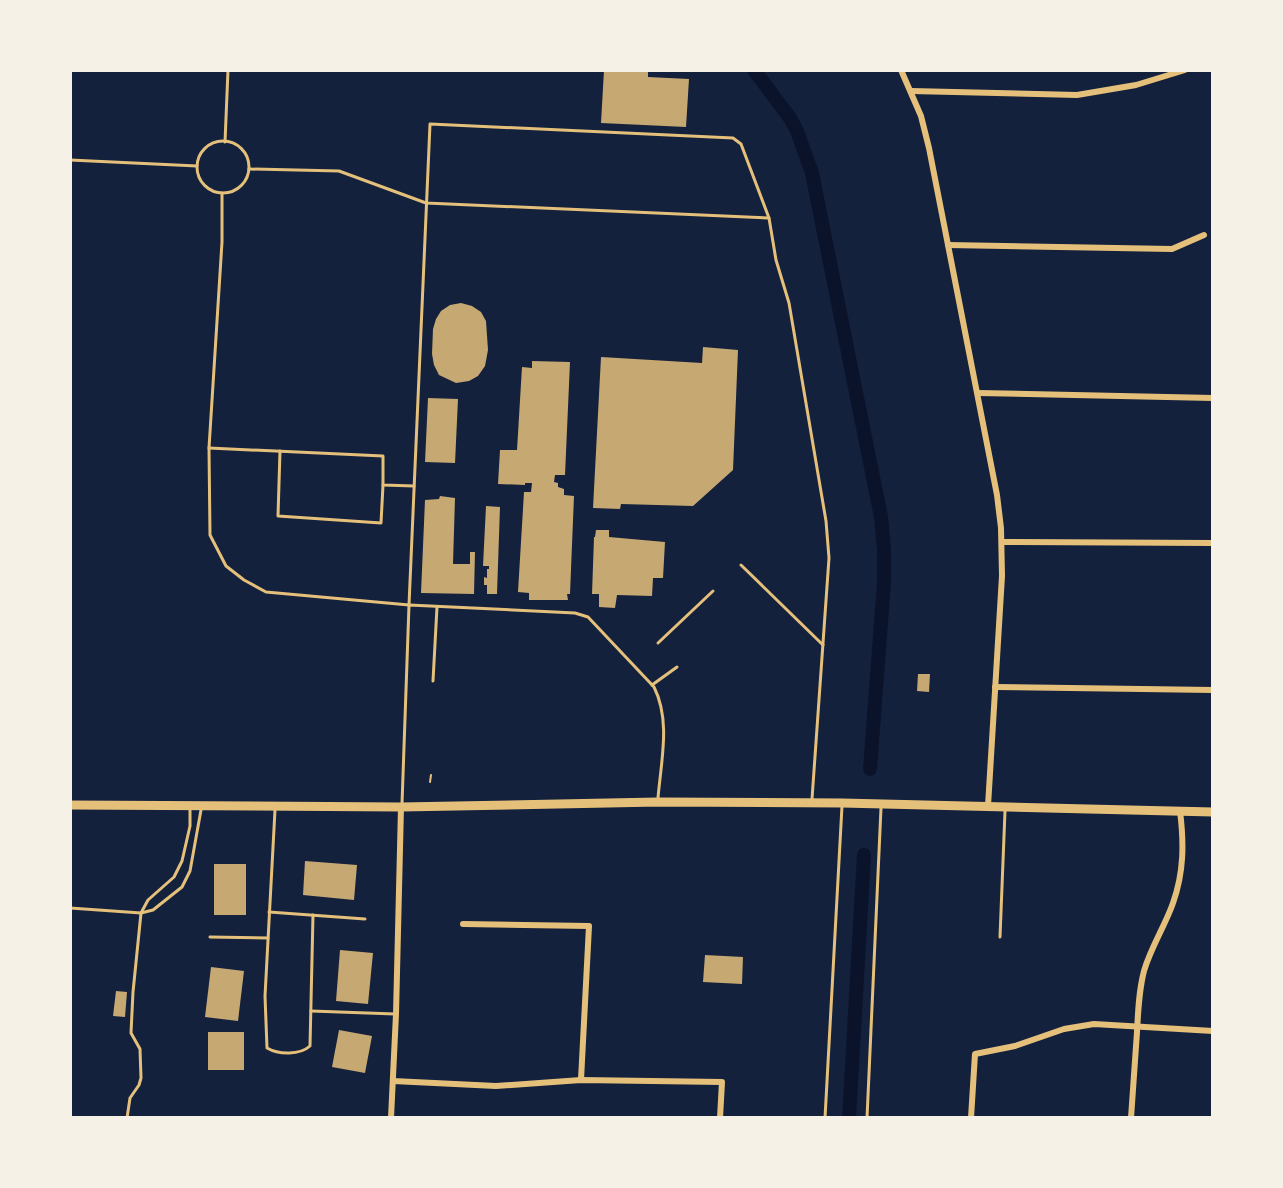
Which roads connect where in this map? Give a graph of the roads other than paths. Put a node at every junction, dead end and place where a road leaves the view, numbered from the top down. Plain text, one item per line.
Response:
1 (228, 70) edge
2 (901, 70) edge
3 (1185, 70) edge
4 (1171, 72) edge
5 (911, 91) junction
6 (225, 142) junction
7 (70, 160) edge
8 (197, 166) junction
9 (249, 169) junction
10 (222, 193) junction
11 (426, 203) junction
12 (769, 218) junction
13 (1204, 235) dead end
14 (948, 245) junction
15 (978, 393) junction
16 (1213, 398) edge
17 (209, 448) junction
18 (280, 451) junction
19 (383, 485) junction
20 (414, 486) junction
21 (1002, 542) junction
22 (1213, 543) edge
23 (741, 565) dead end
24 (713, 591) dead end
25 (409, 605) junction
26 (437, 607) junction
27 (658, 643) dead end
28 (823, 645) junction
29 (677, 667) dead end
30 (433, 681) dead end
31 (652, 685) junction
32 (995, 687) junction
33 (1213, 690) edge
34 (658, 802) junction
35 (812, 803) junction
36 (842, 803) junction
37 (881, 804) junction
38 (70, 805) edge
39 (202, 806) junction
40 (988, 806) junction
41 (190, 807) junction
42 (401, 807) junction
43 (1006, 807) junction
44 (275, 808) junction
45 (1180, 811) junction
46 (1213, 812) edge
47 (70, 908) edge
48 (269, 912) junction
49 (141, 913) junction
50 (313, 915) junction
51 (365, 919) dead end
52 (463, 924) dead end
53 (210, 937) dead end
54 (1000, 937) dead end
55 (268, 938) junction
56 (311, 1011) junction
57 (396, 1014) junction
58 (1137, 1026) junction
59 (1213, 1031) edge
60 (581, 1080) junction
61 (393, 1081) junction
62 (127, 1118) edge
63 (391, 1118) edge
64 (720, 1118) edge
65 (825, 1118) edge
66 (867, 1118) edge
67 (971, 1118) edge
68 (1131, 1118) edge

1 - 6 lane
2 - 5 street
3 - 4 street
4 - 5 street
5 - 14 street
6 - 8 lane
6 - 9 lane
7 - 8 lane
8 - 10 lane
9 - 10 lane
9 - 11 lane
10 - 17 lane
11 - 12 lane
11 - 12 lane
11 - 20 lane
12 - 28 lane
13 - 14 street
14 - 15 street
15 - 16 street
15 - 21 street
17 - 18 lane
17 - 25 lane
18 - 19 lane
18 - 19 lane
19 - 20 lane
20 - 25 lane
21 - 22 street
21 - 32 street
23 - 28 lane
24 - 27 lane
25 - 26 lane
25 - 42 lane
26 - 30 lane
26 - 31 lane
28 - 35 lane
29 - 31 lane
31 - 34 lane
32 - 33 street
32 - 40 street
34 - 35 main road
34 - 42 main road
35 - 36 main road
36 - 37 main road
36 - 65 lane
37 - 40 main road
37 - 66 lane
38 - 41 main road
39 - 41 main road
39 - 44 main road
39 - 49 lane
40 - 43 main road
41 - 49 lane
42 - 44 main road
42 - 57 street
43 - 45 main road
43 - 54 lane
44 - 48 lane
45 - 46 main road
45 - 58 street
47 - 49 lane
48 - 50 lane
48 - 55 lane
49 - 62 lane
50 - 51 lane
50 - 56 lane
52 - 60 street
53 - 55 lane
55 - 56 lane
56 - 57 lane
57 - 61 street
58 - 59 street
58 - 67 street
58 - 68 street
60 - 61 street
60 - 64 street
61 - 63 street

